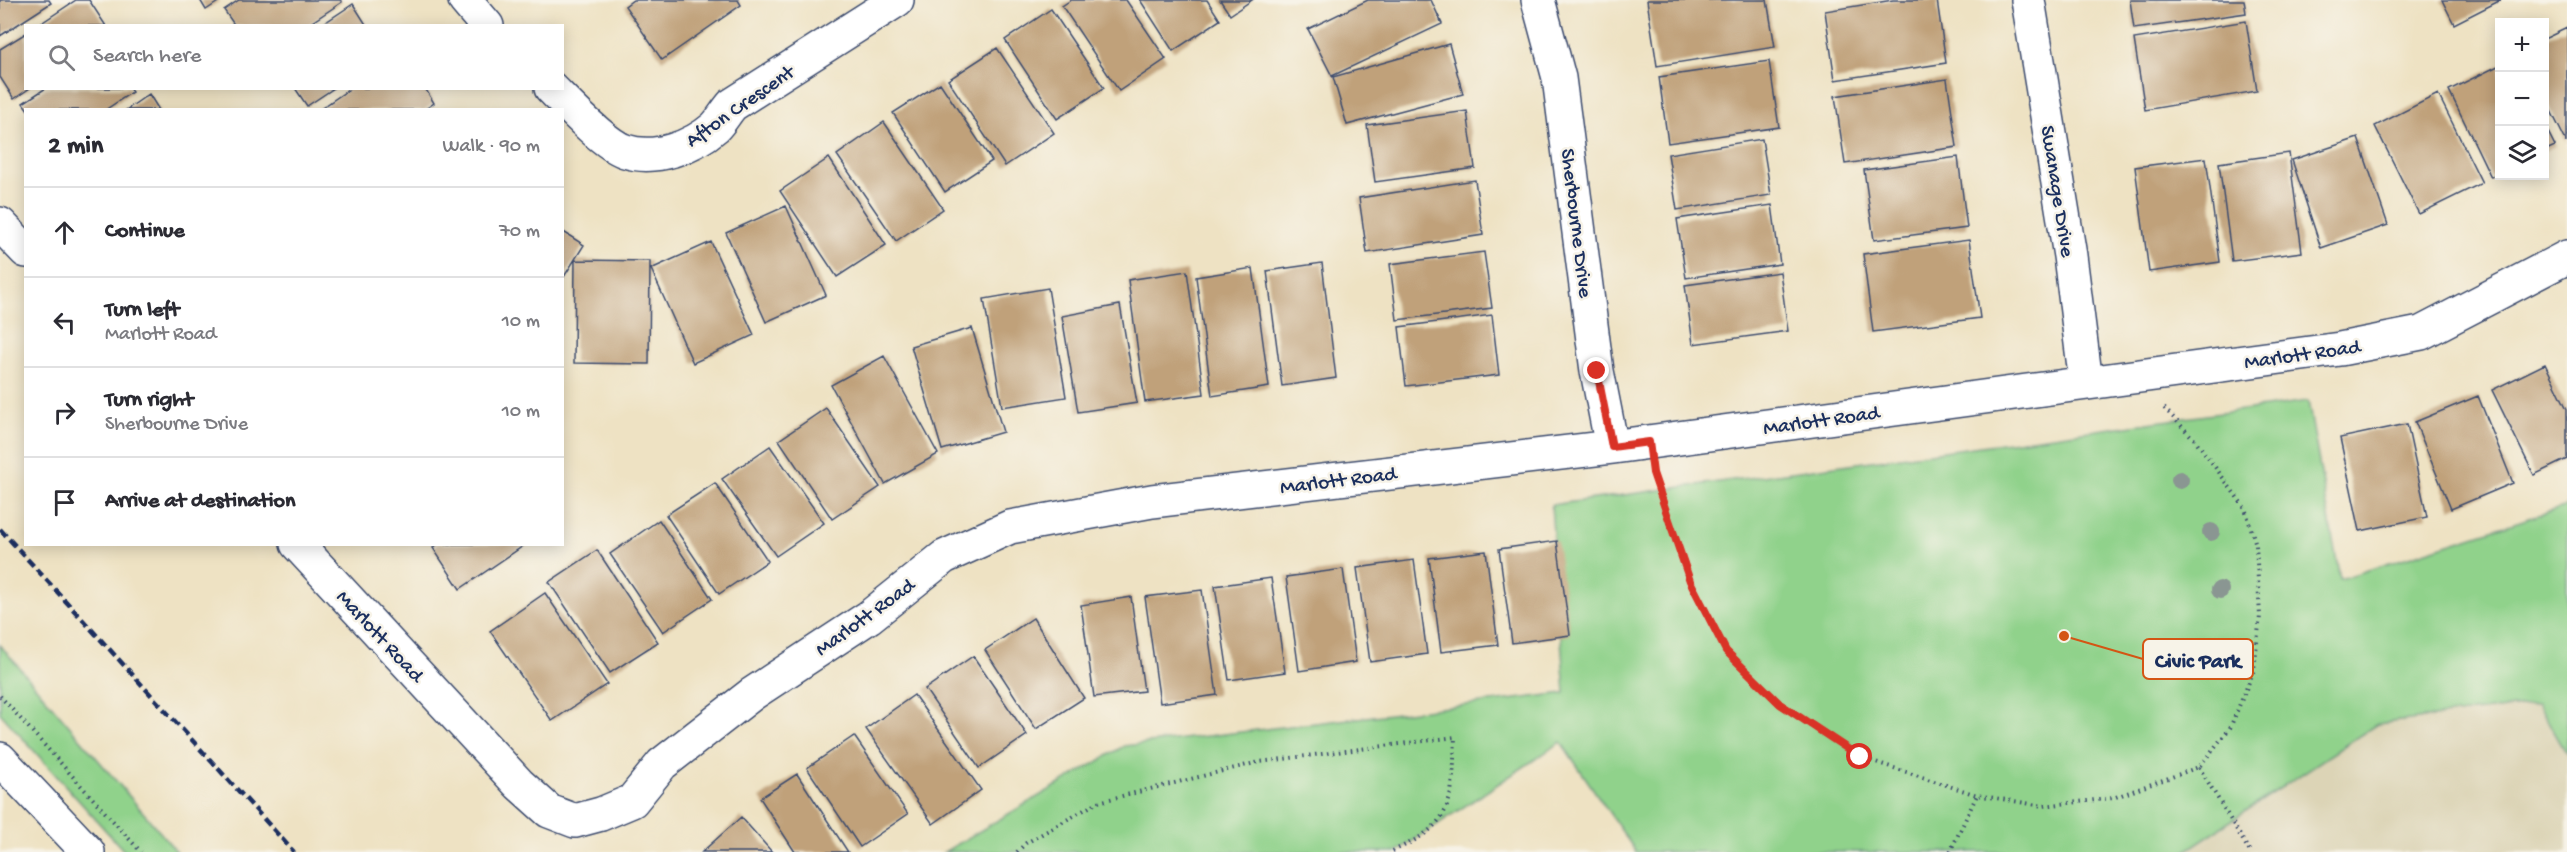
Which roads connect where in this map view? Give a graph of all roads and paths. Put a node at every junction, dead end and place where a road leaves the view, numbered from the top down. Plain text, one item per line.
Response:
1 (465, 0) edge
2 (897, 0) edge
3 (1538, 0) edge
4 (2028, 0) edge
5 (485, 24) edge
6 (553, 90) edge
7 (0, 224) edge
8 (24, 249) edge
9 (2567, 257) edge
10 (2148, 375) junction
11 (2086, 383) junction
12 (1649, 442) junction
13 (1612, 447) junction
14 (299, 546) edge
15 (0, 696) edge
16 (0, 759) edge
17 (2199, 766) junction
18 (1977, 795) junction
19 (88, 852) edge
20 (141, 852) edge
21 (1017, 852) edge
22 (1390, 852) edge
23 (1950, 852) edge
24 (2250, 852) edge

1 - 5 street
2 - 6 street, Afton Crescent
3 - 13 street, Sherbourne Drive
4 - 11 street, Swanage Drive
7 - 8 street
9 - 10 street, Marlott Road
10 - 11 street, Marlott Road
10 - 17 path
11 - 12 street, Marlott Road
12 - 13 street, Marlott Road
12 - 18 path
13 - 14 street, Marlott Road
15 - 20 path
16 - 19 street
17 - 18 path
17 - 24 path
18 - 23 path
21 - 22 path

